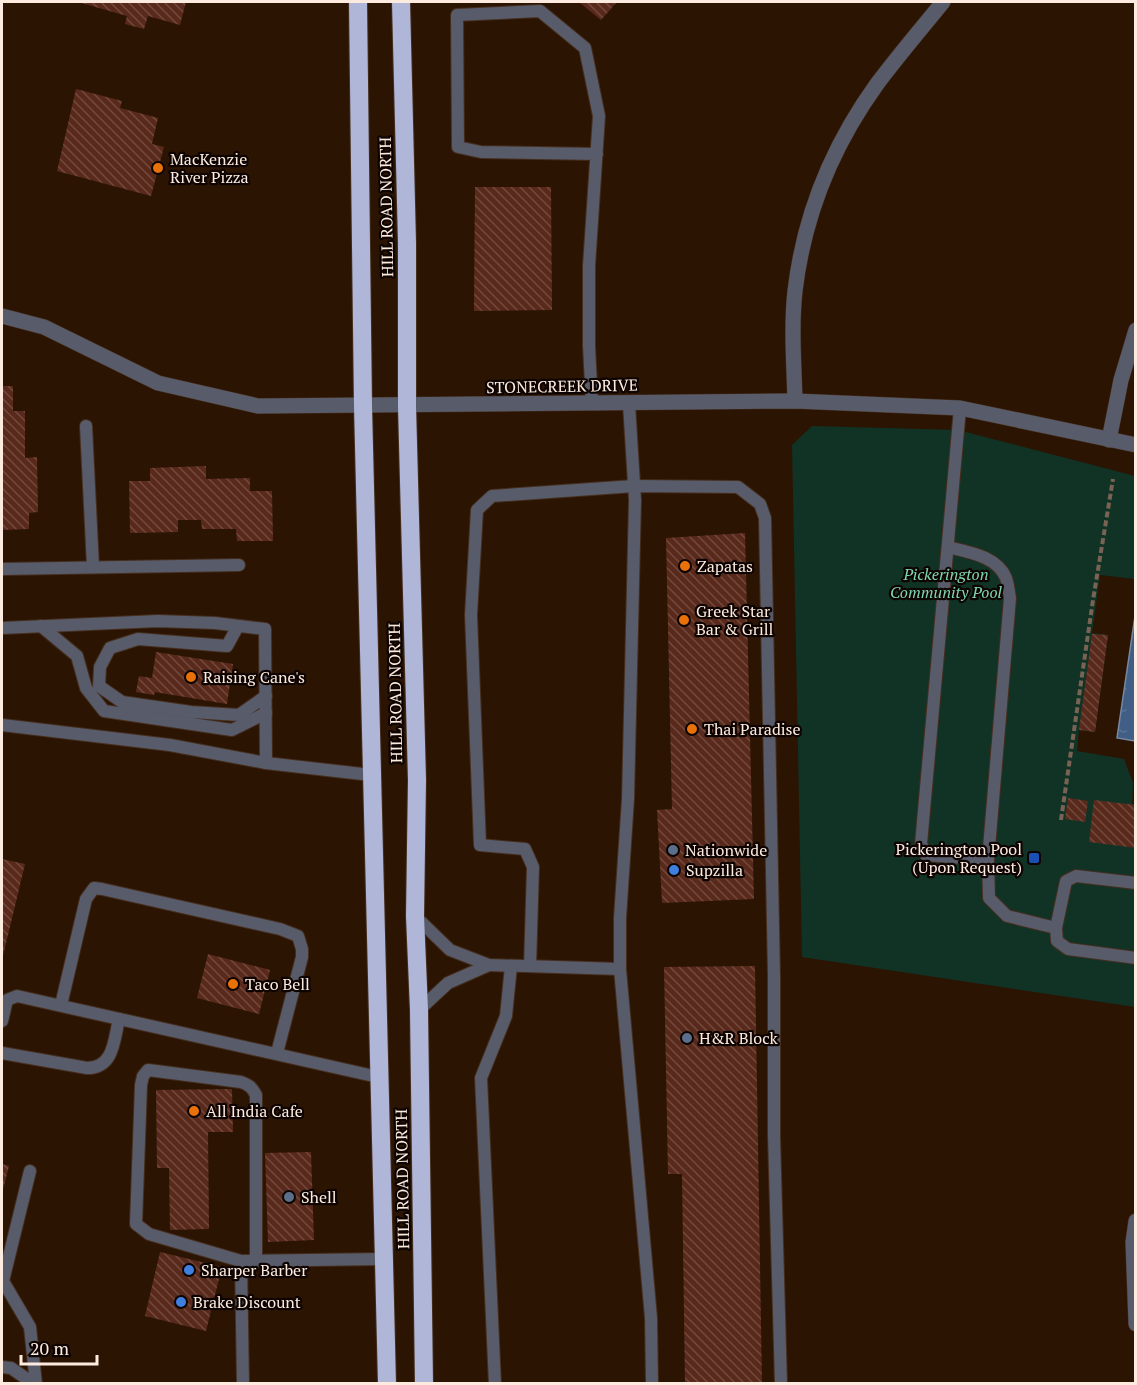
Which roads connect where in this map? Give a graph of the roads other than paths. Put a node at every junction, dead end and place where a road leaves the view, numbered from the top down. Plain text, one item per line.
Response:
1 (358, 2) edge
2 (401, 2) edge
3 (943, 2) edge
4 (597, 154) junction
5 (2, 316) edge
6 (1136, 330) edge
7 (795, 401) junction
8 (592, 404) junction
9 (629, 404) junction
10 (363, 406) junction
11 (407, 406) junction
12 (960, 408) junction
13 (86, 426) dead end
14 (1109, 440) junction
15 (1136, 445) edge
16 (634, 486) junction
17 (948, 548) junction
18 (239, 565) dead end
19 (93, 567) junction
20 (2, 569) edge
21 (41, 626) junction
22 (238, 626) junction
23 (2, 628) edge
24 (266, 696) junction
25 (266, 713) junction
26 (2, 725) edge
27 (266, 763) junction
28 (371, 775) junction
29 (988, 860) junction
30 (1136, 883) edge
31 (415, 916) junction
32 (1056, 928) junction
33 (1136, 958) edge
34 (489, 965) junction
35 (511, 966) junction
36 (530, 966) junction
37 (620, 969) junction
38 (61, 1005) junction
39 (419, 1010) junction
40 (119, 1019) junction
41 (2, 1021) edge
42 (2, 1053) edge
43 (277, 1053) junction
44 (378, 1077) junction
45 (30, 1171) dead end
46 (1136, 1221) edge
47 (383, 1259) junction
48 (241, 1260) junction
49 (256, 1260) junction
50 (2, 1281) edge
51 (1136, 1324) edge
52 (2, 1367) edge
53 (35, 1383) edge
54 (243, 1383) edge
55 (387, 1383) edge
56 (424, 1383) edge
57 (495, 1383) edge
58 (652, 1383) edge
59 (781, 1383) edge

1 - 10 highway, HILL ROAD NORTH
2 - 11 highway, HILL ROAD NORTH
3 - 7 street
4 - 4 lane
4 - 8 lane
5 - 10 street, STONECREEK DRIVE
6 - 14 street
7 - 9 street, STONECREEK DRIVE
7 - 12 street, STONECREEK DRIVE
8 - 9 street, STONECREEK DRIVE
8 - 11 street, STONECREEK DRIVE
9 - 16 lane
10 - 11 street, STONECREEK DRIVE
10 - 28 highway, HILL ROAD NORTH
11 - 31 highway, HILL ROAD NORTH
12 - 14 street, STONECREEK DRIVE
12 - 17 lane
13 - 19 lane
14 - 15 street, STONECREEK DRIVE
16 - 36 lane
16 - 37 lane
16 - 59 lane
17 - 29 lane
17 - 29 lane
18 - 19 lane
19 - 20 lane
21 - 22 lane
21 - 23 lane
21 - 25 lane
22 - 24 lane
22 - 24 lane
24 - 25 lane
25 - 27 lane
26 - 27 lane
27 - 28 lane
28 - 44 highway, HILL ROAD NORTH
29 - 32 lane
30 - 32 lane
31 - 34 lane
31 - 39 highway, HILL ROAD NORTH
32 - 33 lane
34 - 35 lane
34 - 39 lane
35 - 36 lane
35 - 57 lane
36 - 37 lane
37 - 58 lane
38 - 40 lane
38 - 41 lane
38 - 43 lane
39 - 56 highway, HILL ROAD NORTH
40 - 42 lane
40 - 43 lane
43 - 44 lane
44 - 47 highway, HILL ROAD NORTH
45 - 50 lane
46 - 51 street
47 - 49 lane
47 - 55 highway, HILL ROAD NORTH
48 - 49 lane
48 - 49 lane
48 - 54 lane
50 - 53 lane
52 - 53 lane

